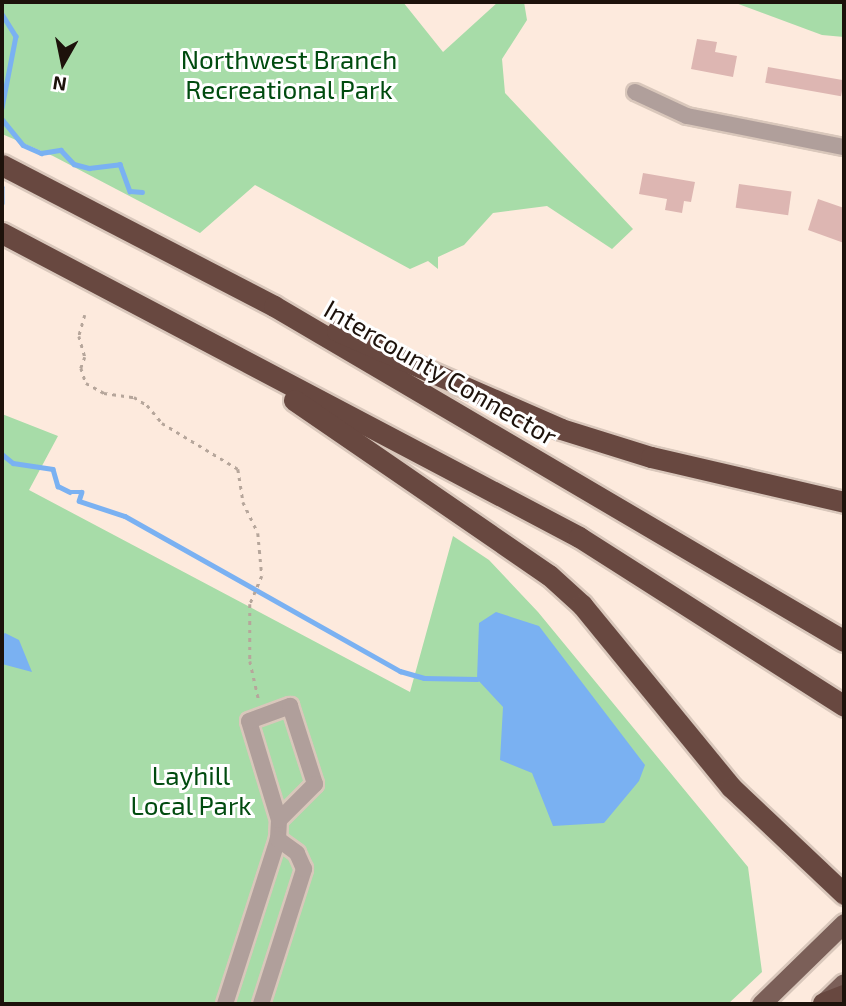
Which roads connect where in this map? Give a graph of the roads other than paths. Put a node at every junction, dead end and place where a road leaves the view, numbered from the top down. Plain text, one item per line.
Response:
1 (635, 92) dead end
2 (844, 147) edge
3 (2, 165) edge
4 (2, 233) edge
5 (274, 306) junction
6 (214, 346) junction
7 (844, 502) edge
8 (844, 642) edge
9 (844, 706) edge
10 (279, 820) junction
11 (278, 839) junction
12 (844, 894) edge
13 (844, 923) edge
14 (844, 983) edge
15 (844, 995) edge
16 (225, 1004) edge
17 (261, 1004) edge
18 (761, 1004) edge
19 (822, 1004) edge

1 - 2 street
3 - 5 highway, Intercounty Connector
4 - 6 highway
5 - 7 highway
5 - 8 highway, Intercounty Connector
6 - 9 highway
6 - 12 highway
10 - 10 street
10 - 11 street
11 - 16 street
11 - 17 street
13 - 18 main road
14 - 19 main road
15 - 19 highway

